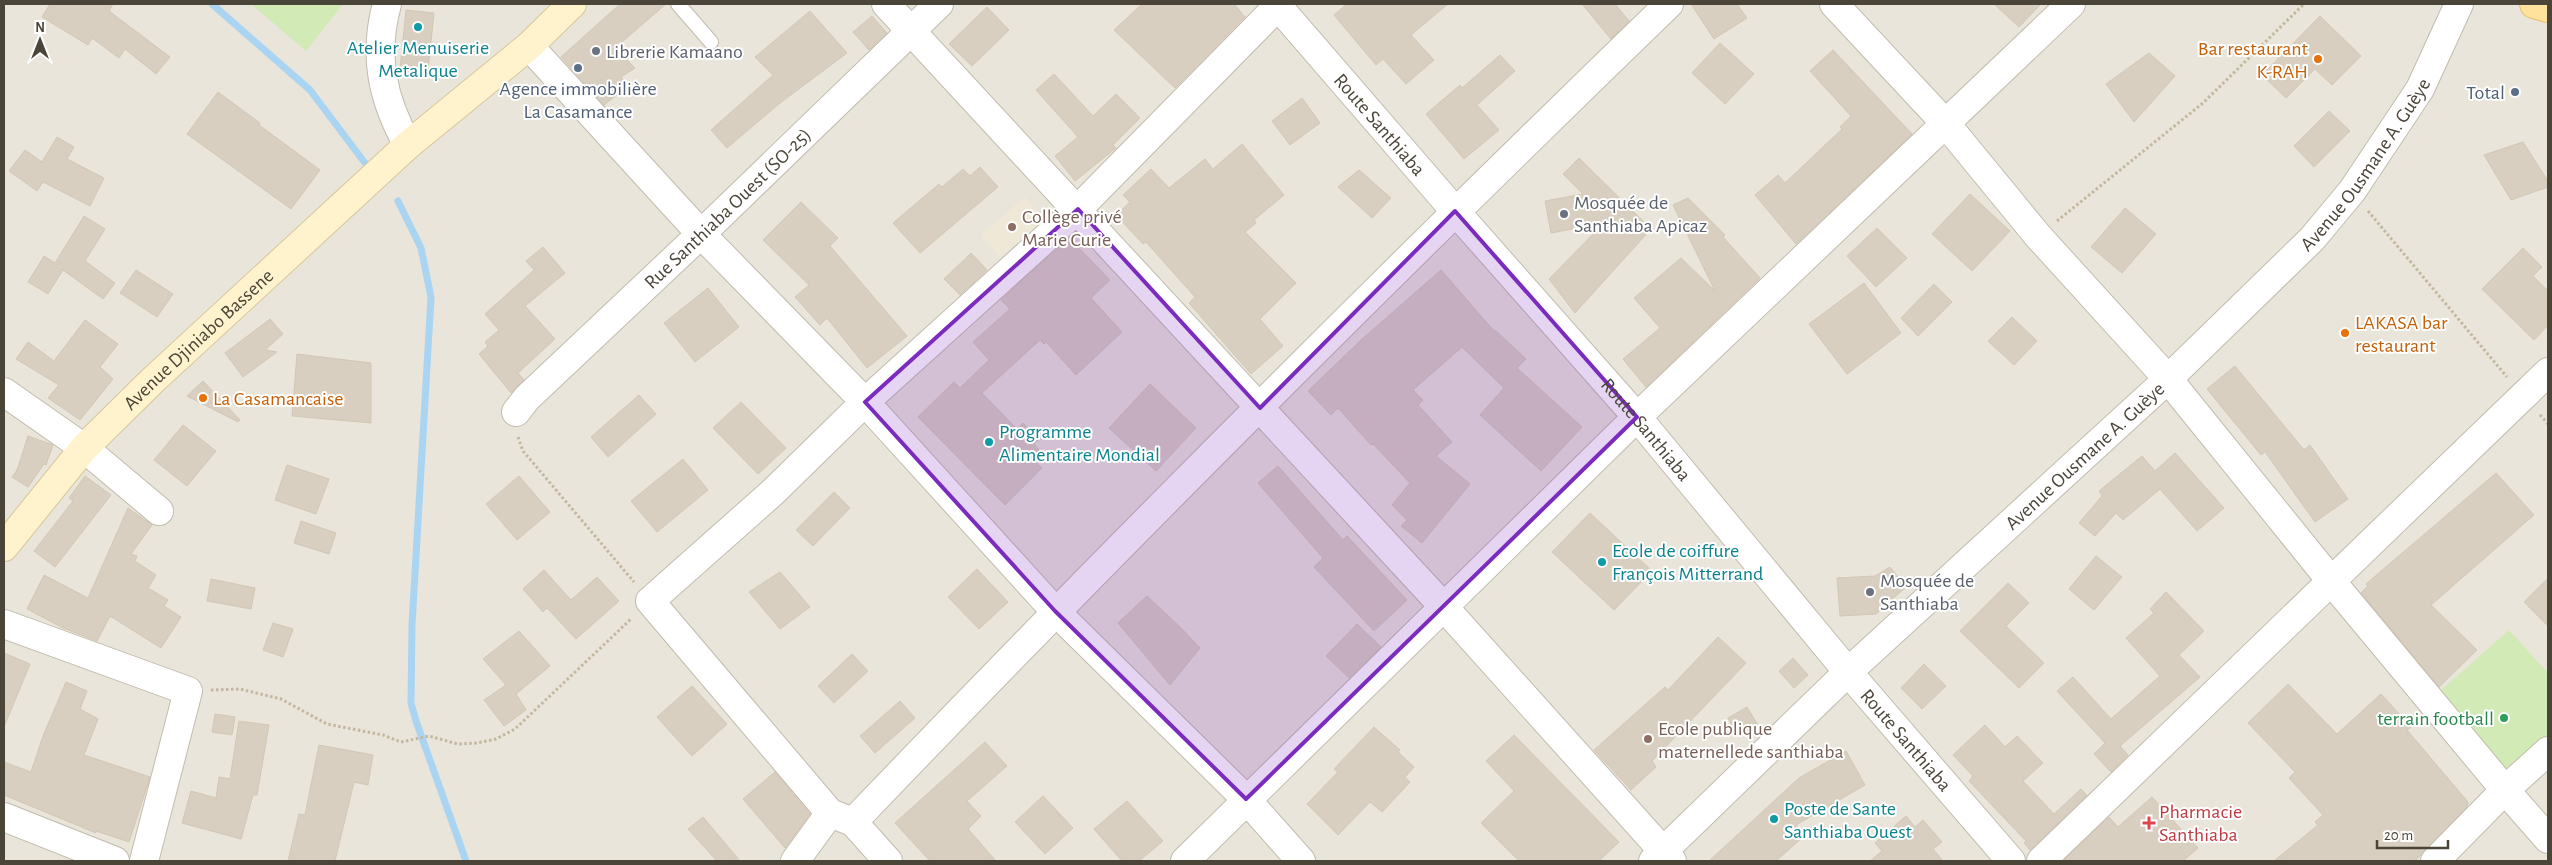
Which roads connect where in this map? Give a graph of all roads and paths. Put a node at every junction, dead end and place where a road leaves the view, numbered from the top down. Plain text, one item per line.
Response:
1 (387, 4) edge
2 (572, 4) edge
3 (678, 4) edge
4 (886, 4) edge
5 (938, 4) edge
6 (1669, 4) edge
7 (1834, 4) edge
8 (2071, 4) edge
9 (2304, 4) edge
10 (2459, 4) edge
11 (1278, 5) edge
12 (910, 30) junction
13 (711, 42) dead end
14 (529, 46) junction
15 (1946, 124) junction
16 (408, 145) junction
17 (2352, 191) junction
18 (1078, 210) junction
19 (1454, 212) junction
20 (701, 234) junction
21 (2038, 236) junction
22 (2548, 372) edge
23 (2168, 378) junction
24 (4, 392) edge
25 (2523, 397) junction
26 (866, 402) junction
27 (1260, 408) junction
28 (516, 412) joint
29 (1637, 417) junction
30 (2548, 424) edge
31 (84, 448) junction
32 (160, 511) dead end
33 (4, 547) edge
34 (2332, 582) junction
35 (650, 601) junction
36 (1443, 606) junction
37 (1055, 611) junction
38 (4, 624) edge
39 (1848, 672) junction
40 (188, 691) junction
41 (2548, 752) edge
42 (2505, 790) junction
43 (1246, 799) junction
44 (4, 817) edge
45 (842, 818) junction
46 (2548, 839) edge
47 (1663, 858) edge
48 (115, 861) edge
49 (144, 861) edge
50 (795, 861) edge
51 (888, 861) edge
52 (1185, 861) edge
53 (1301, 861) edge
54 (2010, 861) edge
55 (2041, 861) edge
56 (2435, 861) edge

1 - 16 street
2 - 14 main road, Avenue Djiniabo Bassene
3 - 13 lane
4 - 12 street
5 - 12 street, Rue Santhiaba Ouest (SO-25)
6 - 19 street
7 - 15 street
8 - 15 street
9 - 21 path
10 - 17 street, Avenue Ousmane A. Guèye
11 - 18 street
11 - 19 street, Route Santhiaba
12 - 18 street
12 - 20 street, Rue Santhiaba Ouest (SO-25)
14 - 16 main road, Avenue Djiniabo Bassene
14 - 20 street
15 - 21 street
15 - 29 street
16 - 31 main road, Avenue Djiniabo Bassene
17 - 23 street, Avenue Ousmane A. Guèye
17 - 25 path
18 - 26 street
18 - 27 street
19 - 27 street
19 - 29 street, Route Santhiaba
20 - 26 street
20 - 28 street, Rue Santhiaba Ouest (SO-25)
21 - 23 street
22 - 25 street
23 - 34 street
23 - 39 street, Avenue Ousmane A. Guèye
24 - 31 street
25 - 30 path
25 - 34 street
26 - 35 street
26 - 37 street
27 - 36 street
27 - 37 street
28 - 35 path
29 - 36 street
29 - 39 street, Route Santhiaba
31 - 32 street
31 - 33 main road, Avenue Djiniabo Bassene
34 - 42 street
34 - 55 street
35 - 40 path
35 - 45 street
36 - 43 street
36 - 47 street
37 - 43 street
37 - 45 street
38 - 40 street
39 - 47 street, Avenue Ousmane A. Guèye
39 - 54 street, Route Santhiaba
40 - 49 street
41 - 42 street
42 - 46 street
42 - 56 street
43 - 52 street
43 - 53 street
44 - 48 street
45 - 50 street
45 - 51 street

